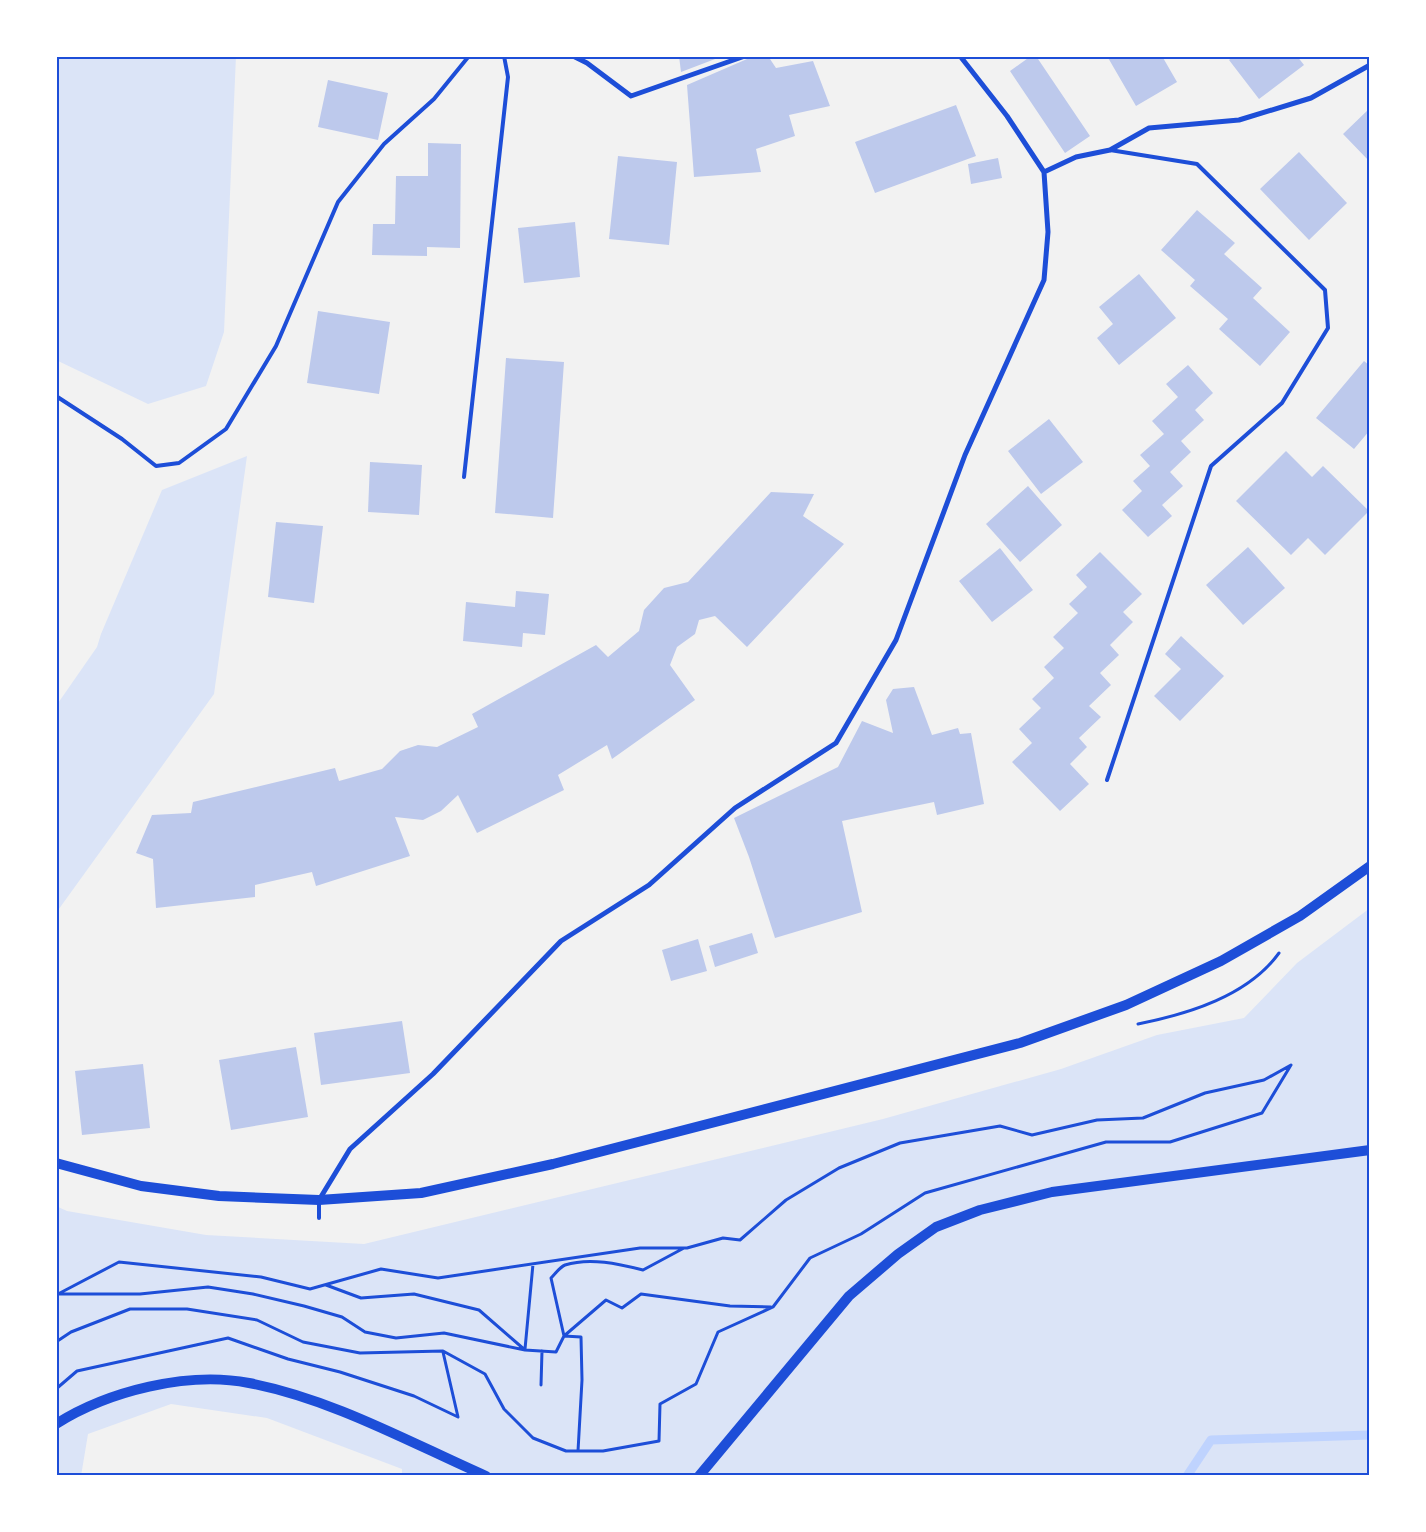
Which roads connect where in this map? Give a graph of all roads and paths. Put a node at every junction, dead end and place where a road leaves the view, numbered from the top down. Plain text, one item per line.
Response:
1 (469, 56) edge
2 (504, 56) edge
3 (573, 56) edge
4 (745, 56) edge
5 (960, 56) edge
6 (1370, 65) edge
7 (1110, 150) junction
8 (1044, 172) junction
9 (56, 396) edge
10 (464, 476) dead end
11 (1107, 780) dead end
12 (1370, 866) edge
13 (1370, 1150) edge
14 (56, 1163) edge
15 (319, 1200) junction
16 (319, 1218) dead end
17 (684, 1248) junction
18 (532, 1264) junction
19 (326, 1285) junction
20 (56, 1287) edge
21 (57, 1294) edge
22 (773, 1307) junction
23 (564, 1336) junction
24 (56, 1342) edge
25 (525, 1350) junction
26 (443, 1351) junction
27 (542, 1351) junction
28 (541, 1385) dead end
29 (414, 1396) dead end
30 (56, 1424) edge
31 (578, 1452) junction
32 (486, 1476) edge
33 (699, 1476) edge

1 - 9 lane
2 - 10 lane
3 - 4 street
5 - 8 street
6 - 7 street
7 - 8 street
7 - 11 lane
8 - 15 street
12 - 15 main road
13 - 33 main road
14 - 15 main road
15 - 16 lane
17 - 18 path
17 - 22 path
17 - 23 path
18 - 19 path
18 - 25 path
19 - 21 path
19 - 25 path
20 - 21 path
21 - 25 path
22 - 23 path
22 - 31 path
23 - 27 path
23 - 31 path
24 - 26 path
25 - 27 path
26 - 29 path
26 - 31 path
27 - 28 path
30 - 32 main road

